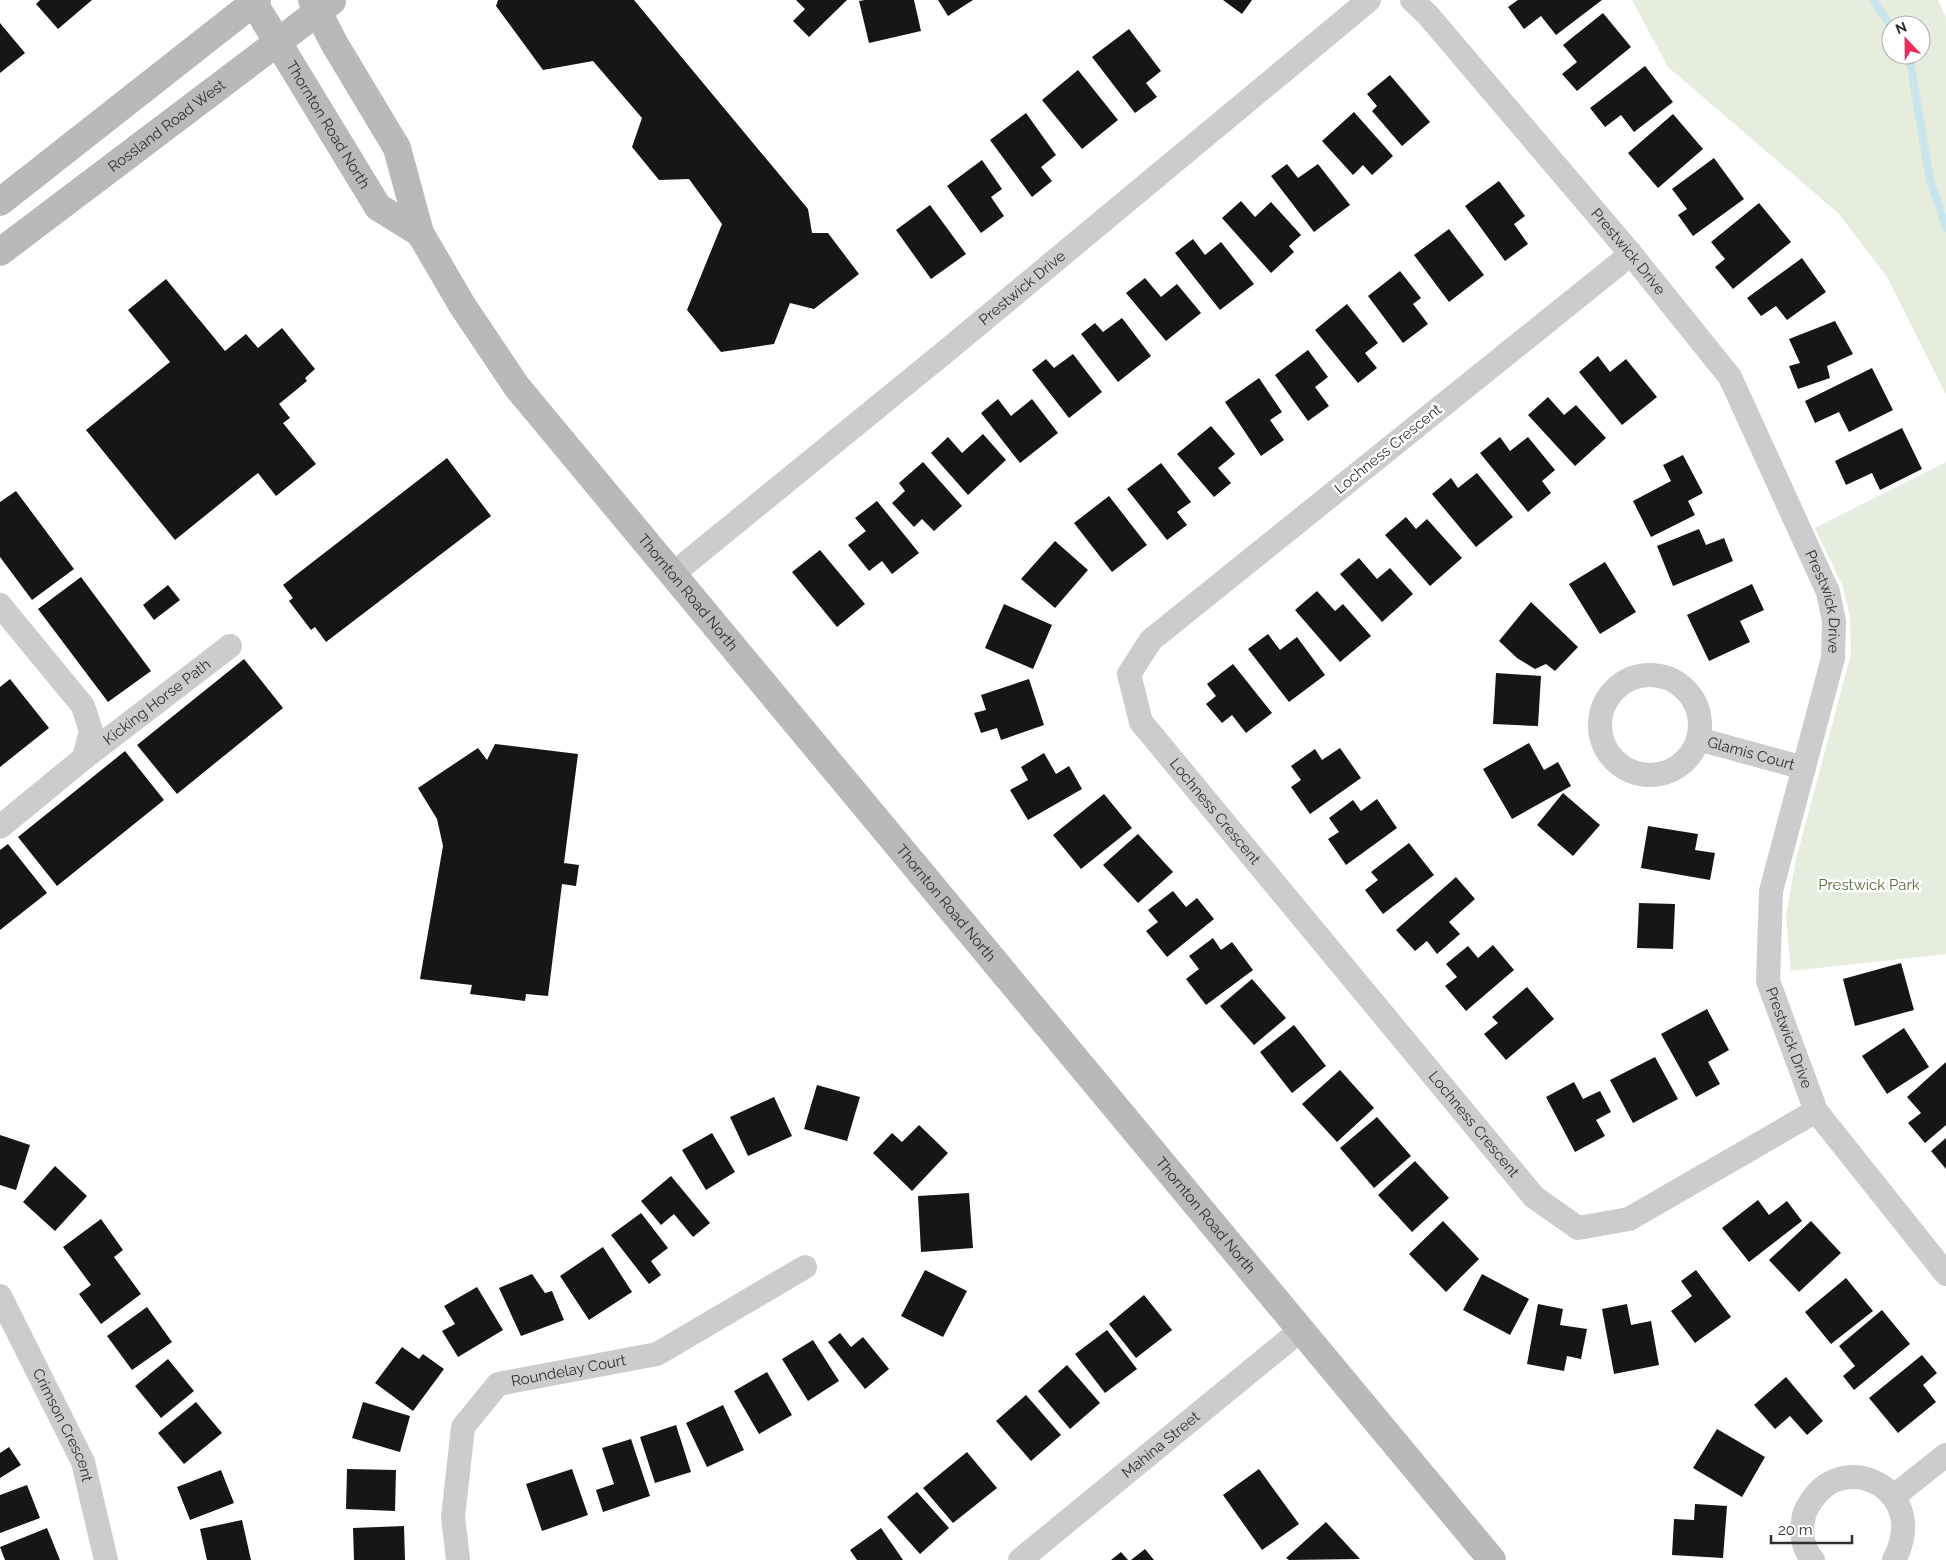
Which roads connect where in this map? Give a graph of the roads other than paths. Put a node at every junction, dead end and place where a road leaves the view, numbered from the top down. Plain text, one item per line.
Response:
1 (1369, 0) edge
2 (1412, 0) edge
3 (254, 1) edge
4 (321, 4) edge
5 (278, 44) junction
6 (0, 202) edge
7 (420, 233) junction
8 (0, 252) edge
9 (1631, 254) junction
10 (674, 573) junction
11 (0, 605) edge
12 (230, 646) dead end
13 (1698, 739) junction
14 (84, 758) junction
15 (1804, 768) junction
16 (0, 827) edge
17 (1816, 1111) junction
18 (805, 1267) dead end
19 (1946, 1274) edge
20 (0, 1296) edge
21 (1302, 1329) junction
22 (1946, 1455) edge
23 (1894, 1496) junction
24 (106, 1560) edge
25 (458, 1560) edge
26 (1020, 1560) edge
27 (1492, 1560) edge
28 (1813, 1560) edge
29 (1894, 1560) edge

1 - 10 street, Prestwick Drive
2 - 9 street, Prestwick Drive
3 - 5 main road, Thornton Road North
3 - 6 main road
4 - 5 main road, Rossland Road West
4 - 7 main road, Thornton Road North
5 - 7 main road, Thornton Road North
5 - 8 main road, Rossland Road West
7 - 10 main road, Thornton Road North
9 - 15 street, Prestwick Drive
9 - 17 street, Lochness Crescent
10 - 21 main road, Thornton Road North
11 - 14 street, Kicking Horse Path
12 - 14 street, Kicking Horse Path
13 - 13 street, Glamis Court
13 - 15 street, Glamis Court
14 - 16 street, Kicking Horse Path
15 - 17 street, Prestwick Drive
17 - 19 street, Prestwick Drive
18 - 25 street, Roundelay Court
20 - 24 street, Crimson Crescent
21 - 26 street, Mahina Street
21 - 27 main road, Thornton Road North
22 - 23 street
23 - 28 street
23 - 29 street

